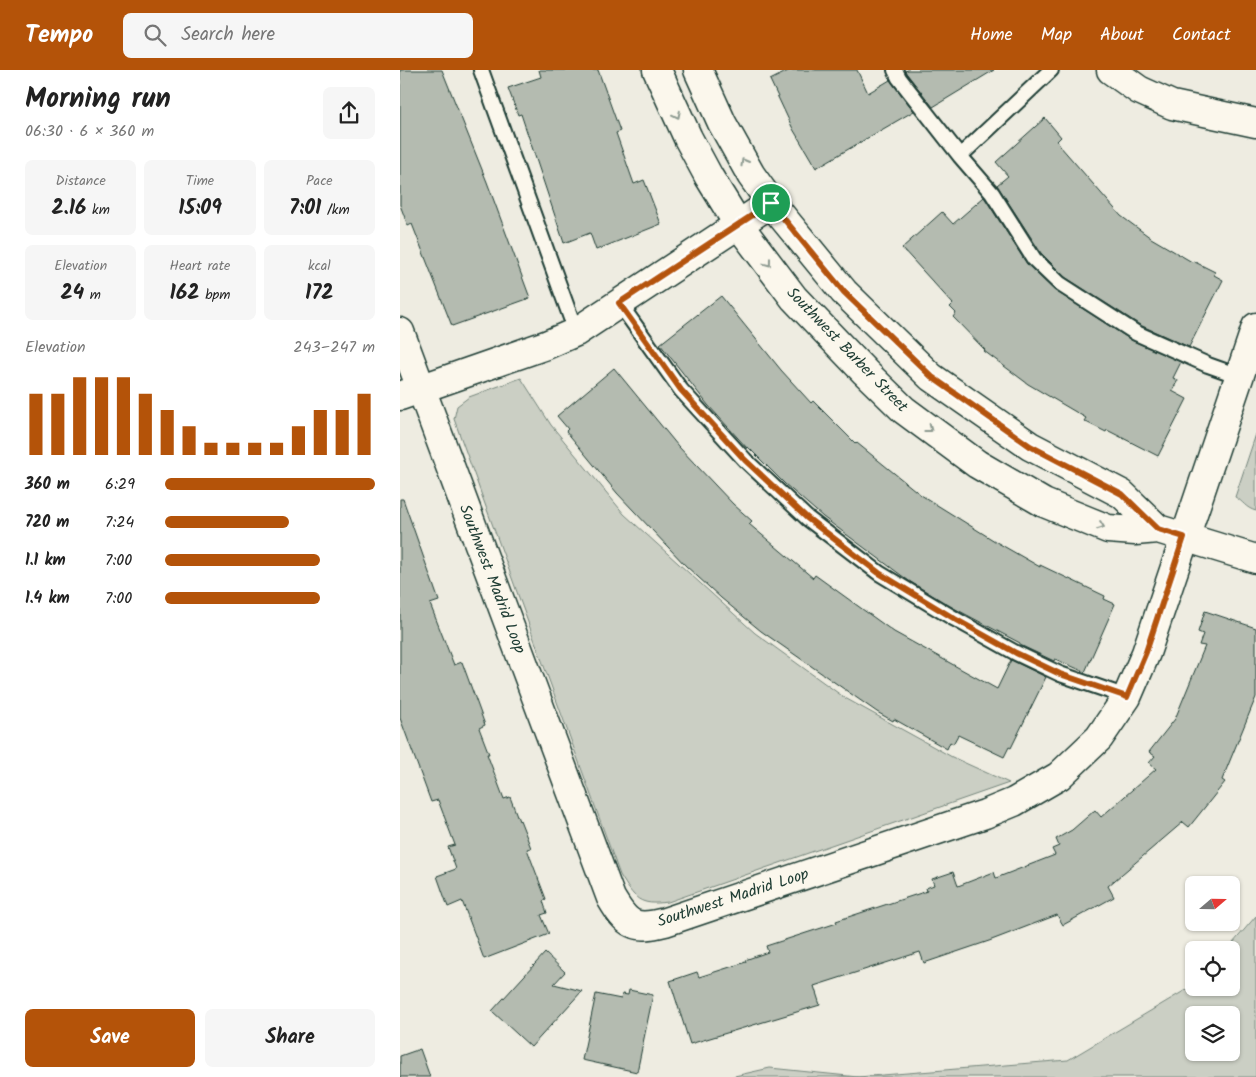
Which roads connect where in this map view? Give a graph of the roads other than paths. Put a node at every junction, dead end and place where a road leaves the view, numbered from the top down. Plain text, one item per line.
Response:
1 (480, 70) edge
2 (657, 70) edge
3 (698, 70) edge
4 (894, 70) edge
5 (1051, 70) edge
6 (1111, 70) edge
7 (1256, 123) edge
8 (960, 156) junction
9 (771, 203) junction
10 (738, 224) junction
11 (619, 303) junction
12 (1256, 327) edge
13 (400, 332) edge
14 (576, 332) junction
15 (1239, 376) junction
16 (410, 393) edge
17 (1158, 529) junction
18 (1184, 537) junction
19 (1256, 559) edge
20 (1127, 697) junction

1 - 14 lane
2 -> 10 street, Southwest Barber Street
9 -> 3 street, Southwest Barber Street
4 - 8 lane
5 - 8 lane
6 - 7 street
8 - 15 lane
9 - 10 street
9 - 17 street, Southwest Barber Street
10 - 11 street
10 -> 17 street, Southwest Barber Street
11 - 14 street
11 - 20 lane
12 - 15 street, Southwest Madrid Loop
13 - 16 street, Southwest Madrid Loop
14 - 16 street
15 - 18 street, Southwest Madrid Loop
16 - 20 street, Southwest Madrid Loop
17 - 18 street, Southwest Barber Street
18 - 19 street, Southwest Barber Street
18 - 20 street, Southwest Madrid Loop

